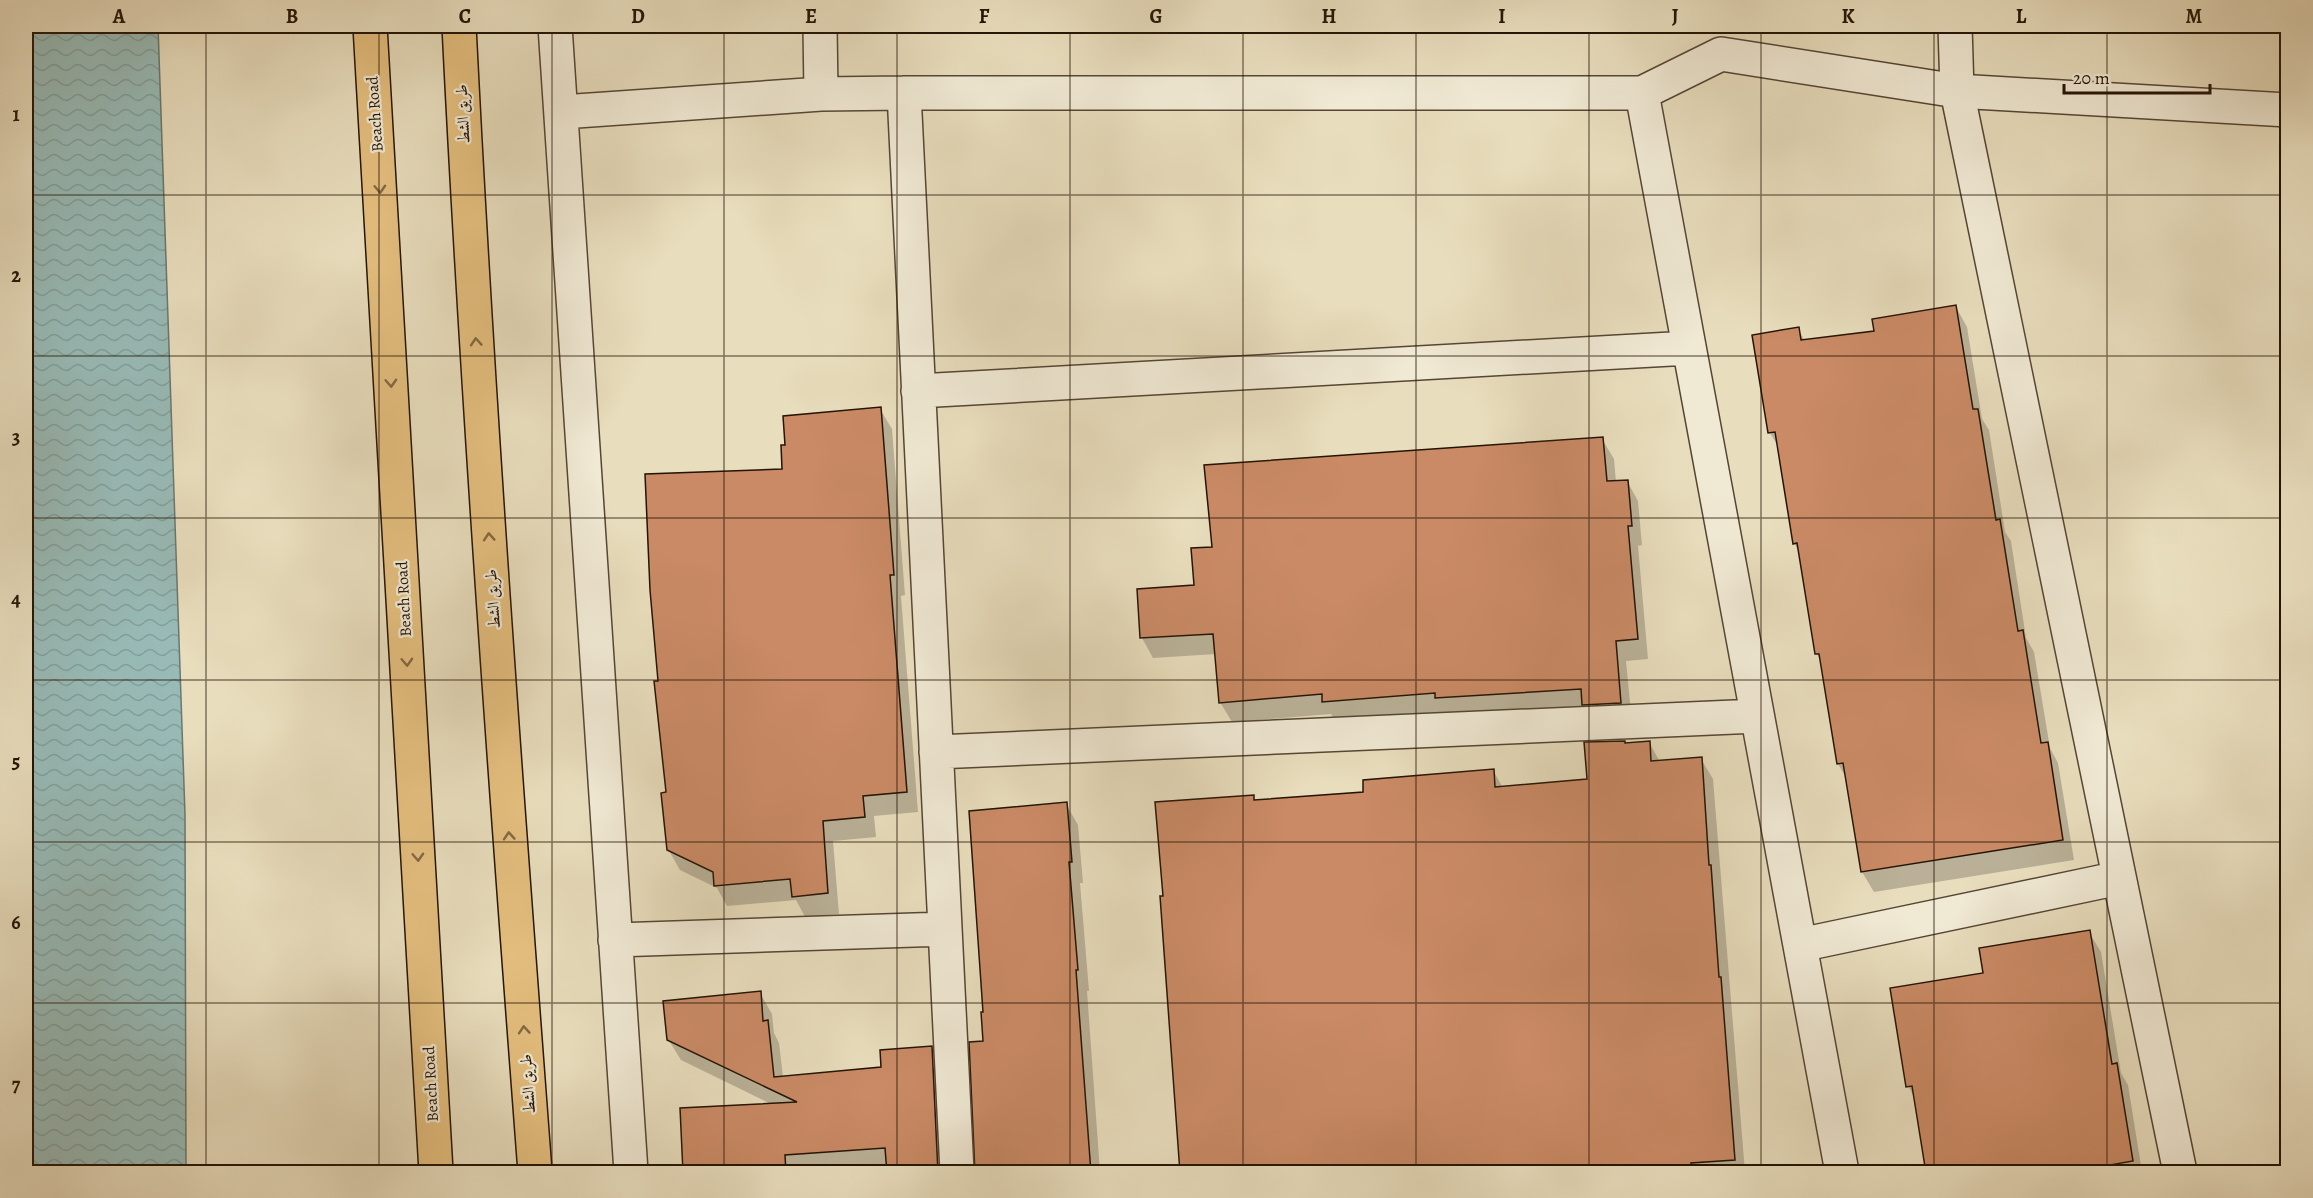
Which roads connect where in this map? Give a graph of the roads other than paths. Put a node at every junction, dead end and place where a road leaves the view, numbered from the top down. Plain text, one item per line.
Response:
1 (370, 26) edge
2 (459, 26) edge
3 (555, 26) edge
4 (820, 26) edge
5 (1955, 26) edge
6 (1720, 40) edge
7 (1957, 91) junction
8 (904, 93) junction
9 (1641, 93) junction
10 (821, 94) junction
11 (2288, 110) edge
12 (562, 112) junction
13 (1689, 348) junction
14 (918, 391) junction
15 (1757, 716) junction
16 (936, 752) junction
17 (2119, 878) junction
18 (945, 929) junction
19 (615, 940) junction
20 (1800, 945) junction
21 (436, 1173) edge
22 (535, 1173) edge
23 (631, 1173) edge
24 (957, 1173) edge
25 (1842, 1173) edge
26 (2180, 1173) edge

1 -> 21 main road, Beach Road
22 -> 2 main road, طريق الشط
3 - 12 street
4 - 10 street
5 - 7 street
6 - 7 street
6 - 9 street
7 - 11 street
7 - 17 street
8 - 9 street
8 - 10 street
8 - 14 street
9 - 13 street
10 - 12 street
12 - 19 street
13 - 14 street
13 - 15 street
14 - 16 street
15 - 16 street
15 - 20 street
16 - 18 street
17 - 20 street
17 - 26 street
18 - 19 street
18 - 24 street
19 - 23 street
20 - 25 street

